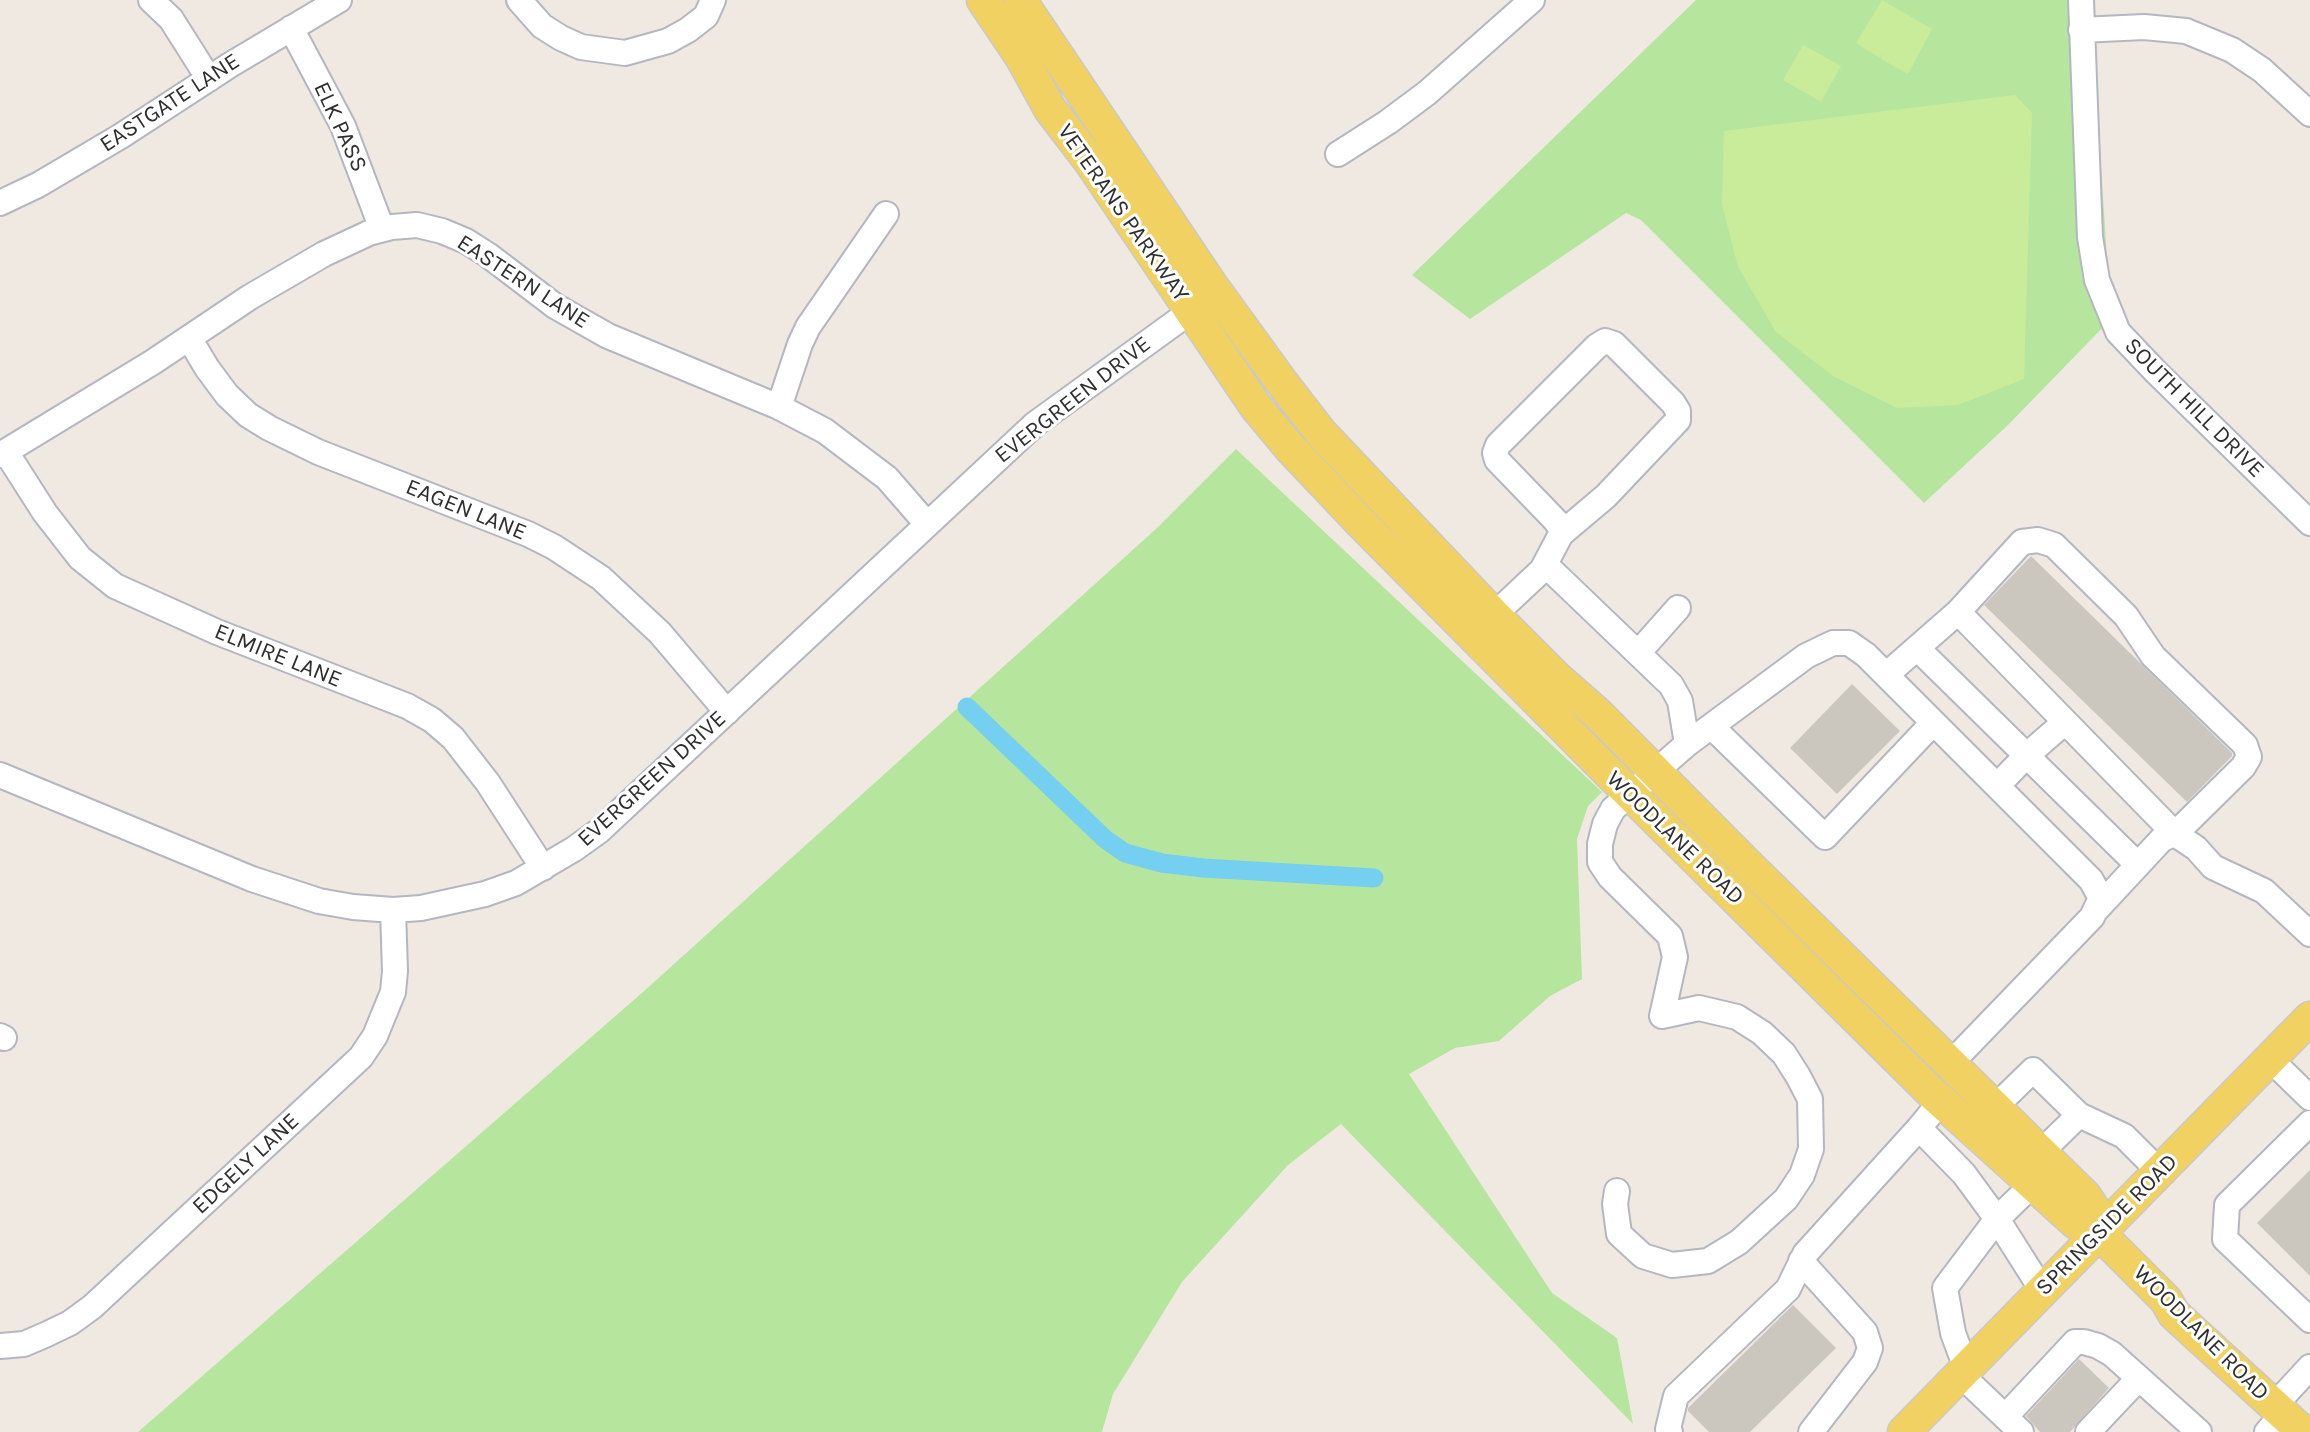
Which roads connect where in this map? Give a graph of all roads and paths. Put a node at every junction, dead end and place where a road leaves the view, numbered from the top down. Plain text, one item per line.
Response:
1 (151, 0) edge
2 (339, 0) edge
3 (519, 0) edge
4 (713, 0) edge
5 (983, 0) edge
6 (1020, 0) edge
7 (1532, 0) edge
8 (2081, 0) edge
9 (291, 28) junction
10 (2081, 30) junction
11 (209, 79) junction
12 (2310, 114) edge
13 (1338, 154) dead end
14 (0, 203) edge
15 (886, 214) dead end
16 (382, 229) junction
17 (1204, 301) junction
18 (189, 338) junction
19 (1295, 399) joint
20 (779, 407) junction
21 (1269, 422) joint
22 (3, 453) edge
23 (2310, 523) edge
24 (927, 524) junction
25 (1561, 534) junction
26 (1542, 570) junction
27 (1678, 608) dead end
28 (1958, 612) junction
29 (1494, 615) junction
30 (1917, 648) junction
31 (1638, 653) junction
32 (1886, 675) junction
33 (727, 712) junction
34 (2065, 722) junction
35 (1933, 723) junction
36 (1712, 727) junction
37 (1687, 744) junction
38 (2026, 756) junction
39 (1656, 771) junction
40 (0, 775) edge
41 (1997, 786) junction
42 (1632, 795) junction
43 (2175, 834) junction
44 (2138, 864) junction
45 (543, 868) junction
46 (393, 910) junction
47 (2096, 910) junction
48 (2310, 934) edge
49 (2310, 1018) edge
50 (2270, 1059) junction
51 (1951, 1063) junction
52 (2310, 1098) edge
53 (1941, 1101) junction
54 (1995, 1107) junction
55 (2079, 1115) junction
56 (2310, 1123) edge
57 (1919, 1128) junction
58 (2037, 1168) junction
59 (2160, 1172) junction
60 (1617, 1191) dead end
61 (1997, 1219) junction
62 (2101, 1233) junction
63 (1801, 1261) junction
64 (2042, 1290) junction
65 (2310, 1320) edge
66 (0, 1346) edge
67 (2310, 1367) edge
68 (1963, 1371) junction
69 (2139, 1378) junction
70 (2282, 1421) edge
71 (2013, 1424) edge
72 (1670, 1432) edge
73 (1811, 1432) edge
74 (1904, 1432) edge
75 (2088, 1432) edge
76 (2199, 1432) edge

1 - 11 street
2 - 9 street, EASTGATE LANE
3 - 4 street
5 - 17 main road, VETERANS PARKWAY
6 - 17 main road, VETERANS PARKWAY
7 - 13 street
8 - 10 street, SOUTH HILL DRIVE
9 - 11 street, EASTGATE LANE
9 - 16 street, ELK PASS
10 - 12 street
10 - 23 street, SOUTH HILL DRIVE
11 - 14 street, EASTGATE LANE
15 - 20 street
16 - 18 street, EASTERN LANE
16 - 20 street, EASTERN LANE
17 - 19 main road, VETERANS PARKWAY
17 - 21 main road, VETERANS PARKWAY
17 - 24 street, EVERGREEN DRIVE
18 - 22 street, EASTERN LANE
18 - 33 street, EAGEN LANE
19 - 29 main road, WOODLANE ROAD
20 - 24 street, EASTERN LANE
21 - 42 main road, WOODLANE ROAD
22 - 45 street, ELMIRE LANE
24 - 33 street, EVERGREEN DRIVE
25 - 25 street
25 - 26 street
26 - 29 street
26 - 31 street
27 - 31 street
28 - 30 street
28 - 34 street
28 - 43 street
29 - 39 main road, WOODLANE ROAD
30 - 32 street
30 - 38 street
31 - 37 street
32 - 35 street
32 - 36 street
33 - 45 street, EVERGREEN DRIVE
34 - 38 street
34 - 43 street
35 - 36 street
35 - 41 street
36 - 37 street
37 - 39 street
38 - 41 street
38 - 44 street
39 - 42 street
39 - 51 main road, WOODLANE ROAD
40 - 46 street, EVERGREEN DRIVE
41 - 47 street
42 - 53 main road, WOODLANE ROAD
42 - 60 street
43 - 44 street
43 - 48 street
44 - 47 street
45 - 46 street, EVERGREEN DRIVE
46 - 66 street, EDGELY LANE
47 - 51 street
49 - 50 main road, SPRINGSIDE ROAD
50 - 52 street
50 - 59 main road, SPRINGSIDE ROAD
51 - 54 main road, WOODLANE ROAD
53 - 57 street
53 - 58 main road, WOODLANE ROAD
54 - 55 street
54 - 58 main road, WOODLANE ROAD
55 - 58 street
55 - 59 street
56 - 65 street
57 - 61 street
57 - 63 street
58 - 61 street
58 - 62 main road, WOODLANE ROAD
59 - 62 main road, SPRINGSIDE ROAD
61 - 64 street
61 - 68 street
62 - 64 main road, SPRINGSIDE ROAD
62 - 70 main road, WOODLANE ROAD
63 - 72 street
63 - 73 street
64 - 68 main road, SPRINGSIDE ROAD
67 - 70 street
68 - 71 street
68 - 74 main road, SPRINGSIDE ROAD
69 - 71 street
69 - 75 street
69 - 76 street

